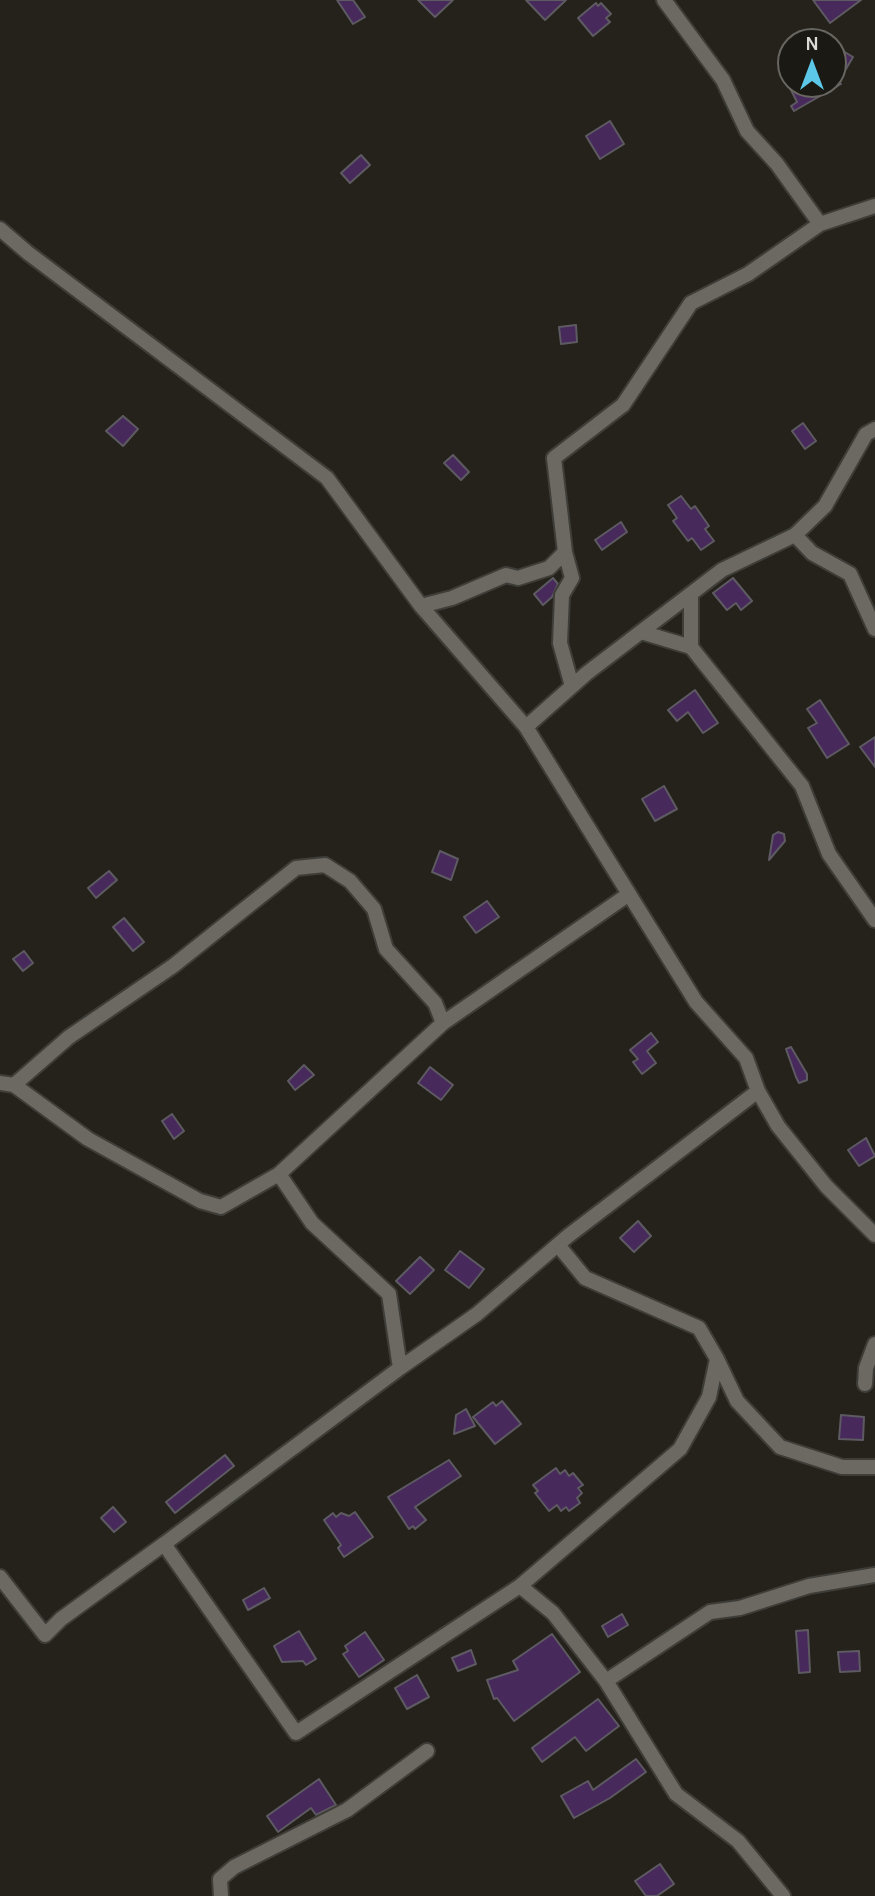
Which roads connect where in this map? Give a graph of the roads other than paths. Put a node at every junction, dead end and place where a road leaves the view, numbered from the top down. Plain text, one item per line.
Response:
1 (664, 0) edge
2 (875, 206) edge
3 (820, 224) junction
4 (0, 229) edge
5 (875, 429) edge
6 (795, 535) junction
7 (565, 552) junction
8 (691, 597) junction
9 (421, 606) junction
10 (875, 629) edge
11 (641, 632) junction
12 (691, 648) junction
13 (572, 686) junction
14 (526, 727) junction
15 (629, 894) junction
16 (875, 920) edge
17 (443, 1023) junction
18 (7, 1084) edge
19 (758, 1091) junction
20 (279, 1174) junction
21 (875, 1235) edge
22 (558, 1245) junction
23 (875, 1344) edge
24 (717, 1359) junction
25 (400, 1368) junction
26 (865, 1384) dead end
27 (709, 1397) junction
28 (737, 1401) junction
29 (875, 1467) edge
30 (164, 1544) junction
31 (875, 1575) edge
32 (0, 1577) edge
33 (520, 1586) junction
34 (606, 1681) junction
35 (427, 1751) dead end
36 (221, 1896) edge
37 (783, 1896) edge

1 - 3 street
2 - 3 street
3 - 7 street
4 - 9 street
5 - 6 street
6 - 8 street
6 - 10 street
7 - 9 street
7 - 13 street
8 - 11 street
8 - 12 street
9 - 14 street
11 - 12 street
11 - 13 street
12 - 16 street
13 - 14 street
14 - 15 street
15 - 17 street
15 - 19 street
17 - 18 street
17 - 20 street
18 - 20 street
19 - 21 street
19 - 22 street
20 - 25 street
22 - 24 street
22 - 25 street
23 - 26 street
24 - 27 street
24 - 28 street
25 - 30 street
27 - 28 street
27 - 33 street
28 - 29 street
30 - 32 street
30 - 33 street
31 - 34 street
33 - 34 street
34 - 37 street
35 - 36 street

